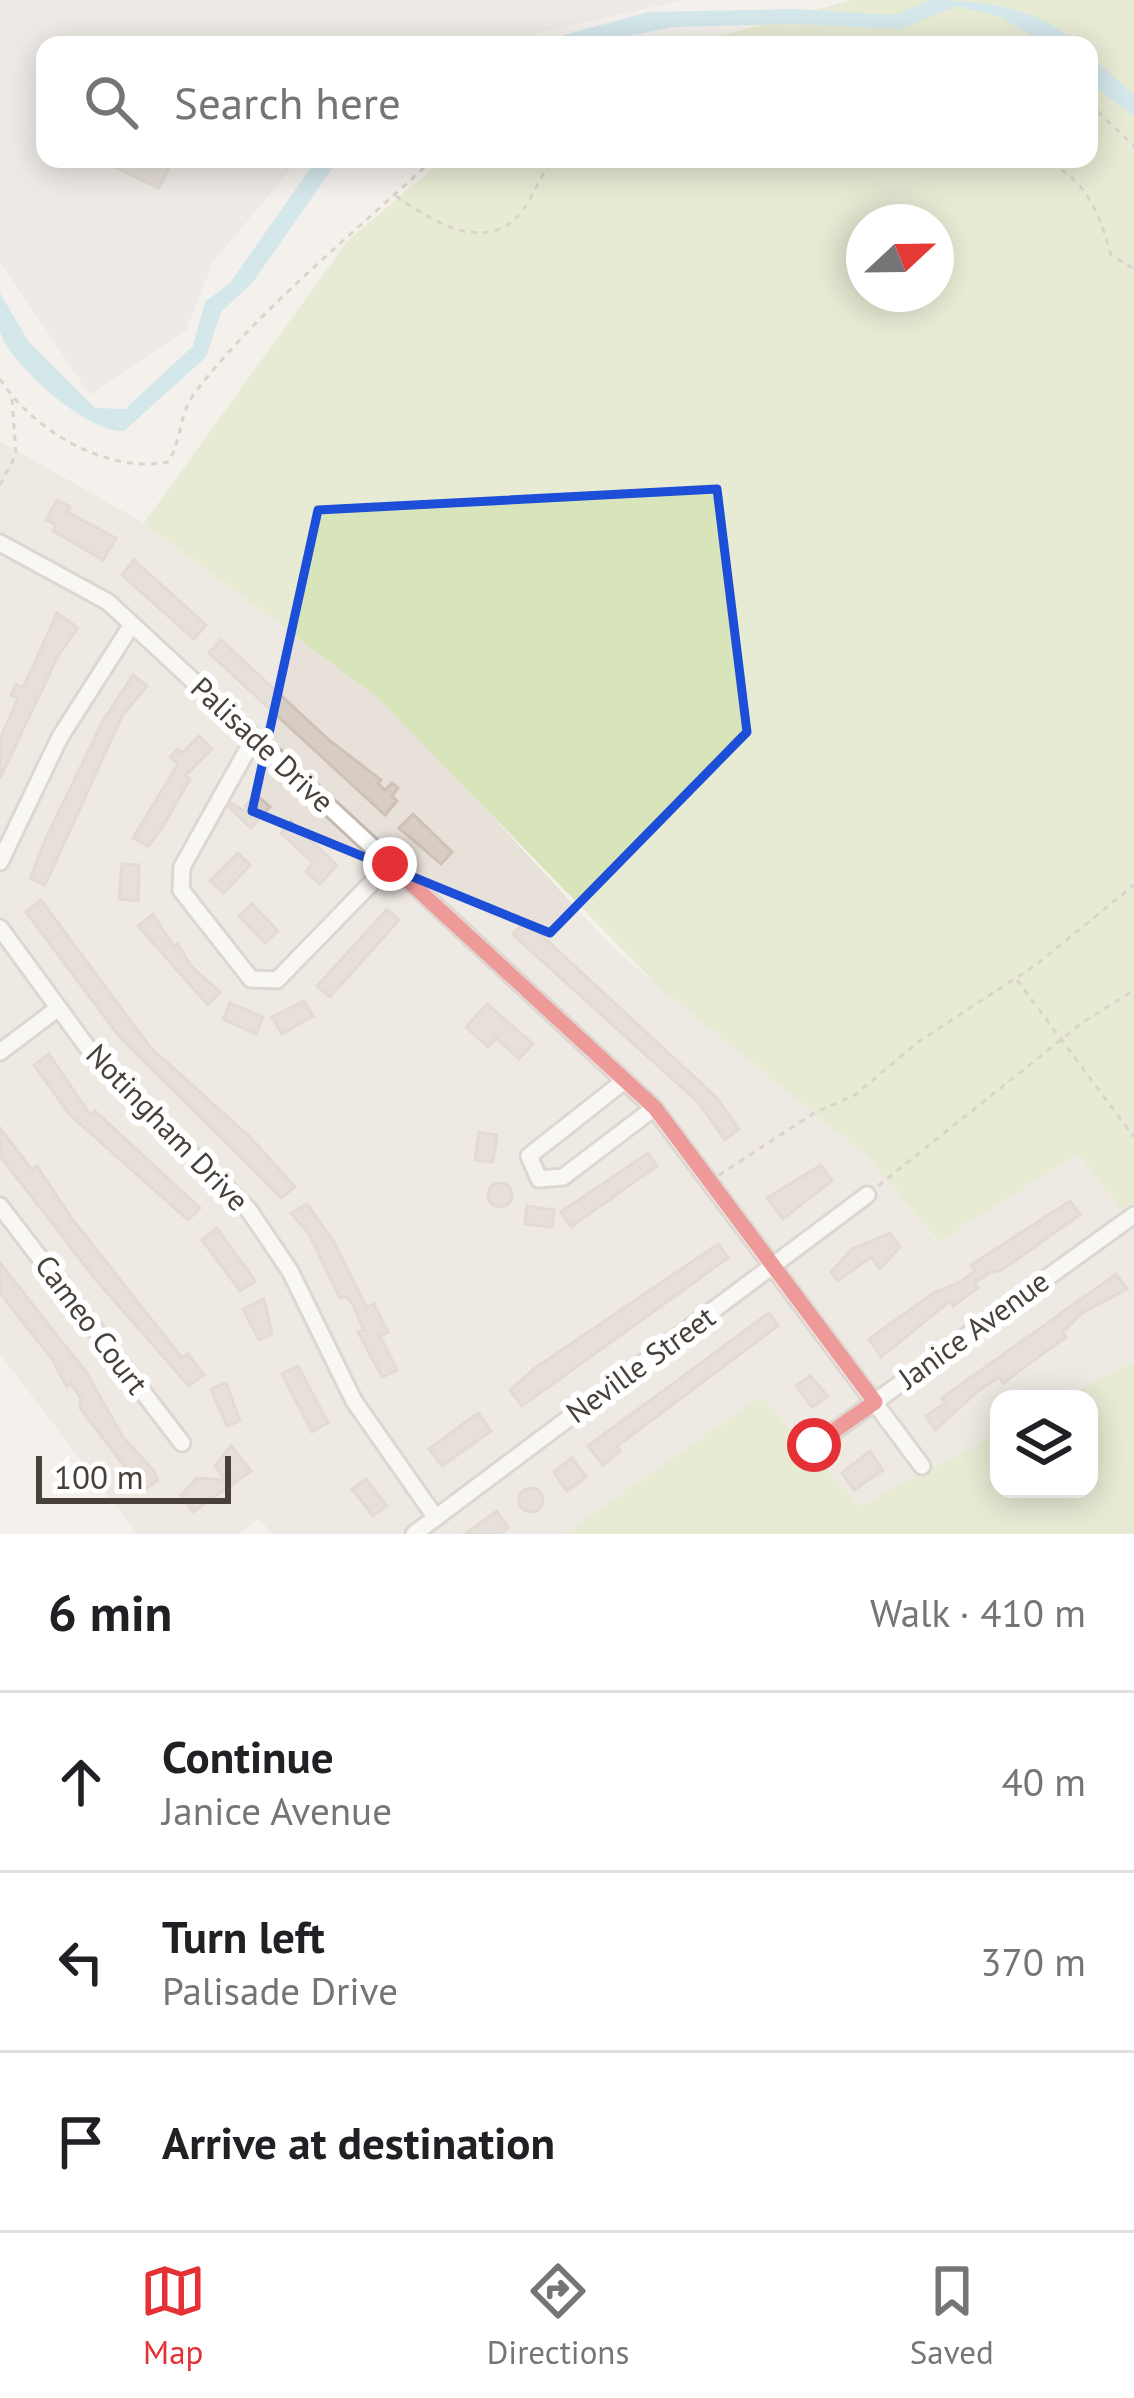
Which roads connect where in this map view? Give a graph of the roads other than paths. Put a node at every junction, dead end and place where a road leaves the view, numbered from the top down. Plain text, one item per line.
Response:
1 (0, 543) edge
2 (131, 626) junction
3 (254, 738) junction
4 (0, 862) edge
5 (390, 864) junction
6 (0, 928) edge
7 (57, 1010) junction
8 (0, 1052) edge
9 (624, 1081) junction
10 (655, 1108) junction
11 (867, 1195) road end
12 (0, 1206) edge
13 (1134, 1215) edge
14 (777, 1265) junction
15 (875, 1402) junction
16 (182, 1443) dead end
17 (814, 1445) dead end
18 (922, 1466) dead end
19 (436, 1518) junction
20 (413, 1534) edge

1 - 2 street, Palisade Drive
2 - 3 street, Palisade Drive
2 - 4 street
3 - 5 street, Palisade Drive
3 - 5 street
5 - 9 street, Palisade Drive
6 - 7 street, Notingham Drive
7 - 8 street
7 - 19 street, Notingham Drive
9 - 10 street, Palisade Drive
9 - 10 street
10 - 14 street, Palisade Drive
11 - 14 street, Neville Street
12 - 16 street, Cameo Court
13 - 15 street, Janice Avenue
14 - 15 street, Palisade Drive
14 - 19 street, Neville Street
15 - 17 street, Janice Avenue
15 - 18 street, Palisade Drive
19 - 20 street, Neville Street

